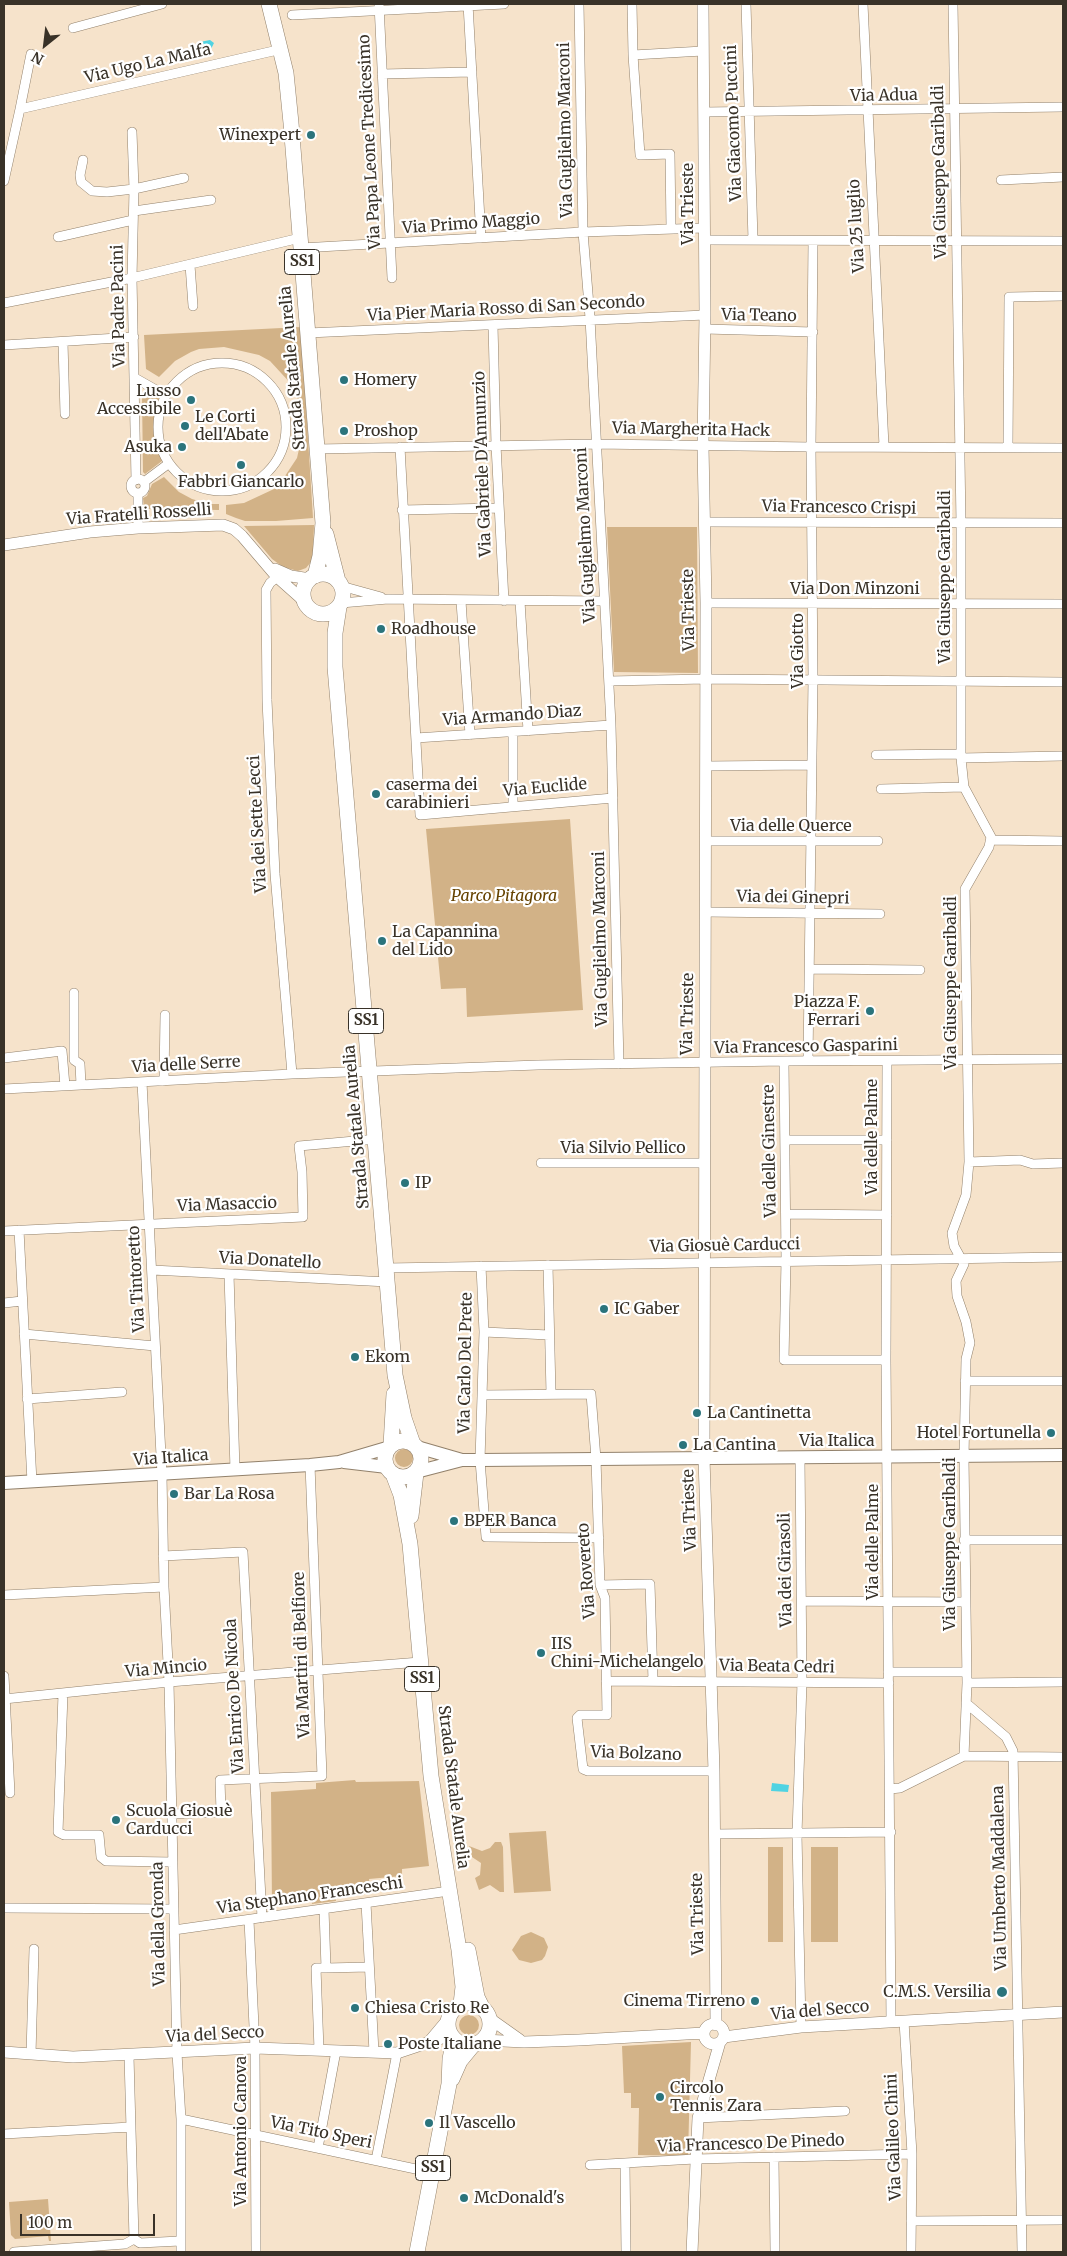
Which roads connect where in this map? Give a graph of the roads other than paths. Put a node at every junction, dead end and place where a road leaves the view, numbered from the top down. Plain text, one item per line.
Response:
1 (162, 4) edge
2 (269, 4) edge
3 (504, 4) edge
4 (579, 4) edge
5 (632, 4) edge
6 (703, 4) edge
7 (746, 4) edge
8 (863, 4) edge
9 (953, 4) edge
10 (468, 5) edge
11 (379, 7) edge
12 (292, 15) dead end
13 (73, 28) dead end
14 (282, 49) junction
15 (703, 51) junction
16 (31, 54) dead end
17 (633, 55) junction
18 (472, 72) junction
19 (382, 74) junction
20 (1063, 107) edge
21 (20, 108) junction
22 (954, 110) junction
23 (866, 111) junction
24 (704, 112) junction
25 (750, 112) junction
26 (132, 132) dead end
27 (83, 160) dead end
28 (1063, 177) edge
29 (184, 178) dead end
30 (1001, 180) dead end
31 (4, 181) edge
32 (134, 189) junction
33 (211, 200) dead end
34 (134, 216) junction
35 (704, 228) junction
36 (672, 229) junction
37 (583, 232) junction
38 (58, 237) dead end
39 (481, 238) junction
40 (704, 240) junction
41 (753, 240) junction
42 (813, 241) junction
43 (1063, 241) edge
44 (873, 242) junction
45 (956, 242) junction
46 (300, 243) junction
47 (390, 244) junction
48 (190, 265) junction
49 (132, 278) junction
50 (392, 278) dead end
51 (1063, 296) edge
52 (4, 303) edge
53 (193, 306) dead end
54 (705, 315) junction
55 (590, 318) junction
56 (493, 325) junction
57 (705, 329) junction
58 (813, 332) junction
59 (308, 333) junction
60 (134, 338) junction
61 (64, 342) junction
62 (4, 345) edge
63 (135, 378) junction
64 (165, 396) junction
65 (65, 414) dead end
66 (596, 444) junction
67 (496, 445) junction
68 (703, 446) junction
69 (884, 446) junction
70 (400, 447) junction
71 (811, 447) junction
72 (960, 448) junction
73 (1008, 448) junction
74 (1063, 448) edge
75 (318, 449) junction
76 (168, 464) junction
77 (140, 481) junction
78 (499, 508) junction
79 (402, 510) junction
80 (704, 522) junction
81 (323, 523) junction
82 (812, 523) junction
83 (1063, 523) edge
84 (961, 524) junction
85 (138, 528) junction
86 (4, 545) edge
87 (264, 560) junction
88 (278, 577) junction
89 (312, 577) junction
90 (340, 583) junction
91 (388, 599) junction
92 (408, 600) junction
93 (304, 601) junction
94 (461, 601) junction
95 (504, 601) junction
96 (520, 601) junction
97 (603, 601) junction
98 (706, 603) junction
99 (813, 604) junction
100 (961, 604) junction
101 (1063, 604) edge
102 (340, 605) junction
103 (315, 613) junction
104 (335, 667) junction
105 (706, 679) junction
106 (813, 679) junction
107 (609, 681) junction
108 (961, 682) junction
109 (1063, 682) edge
110 (611, 725) junction
111 (528, 731) junction
112 (513, 732) junction
113 (470, 735) junction
114 (416, 738) junction
115 (876, 755) dead end
116 (961, 756) junction
117 (1063, 756) edge
118 (811, 765) junction
119 (706, 766) junction
120 (964, 787) junction
121 (881, 789) dead end
122 (613, 798) junction
123 (513, 806) junction
124 (811, 840) junction
125 (991, 840) junction
126 (705, 841) junction
127 (878, 841) dead end
128 (1063, 841) edge
129 (705, 912) junction
130 (811, 913) junction
131 (880, 914) dead end
132 (810, 969) junction
133 (920, 970) dead end
134 (74, 993) dead end
135 (164, 1015) dead end
136 (4, 1058) edge
137 (1063, 1059) edge
138 (966, 1060) junction
139 (784, 1061) junction
140 (808, 1061) junction
141 (887, 1062) junction
142 (619, 1064) junction
143 (704, 1064) junction
144 (369, 1071) junction
145 (292, 1074) junction
146 (164, 1081) junction
147 (142, 1082) junction
148 (81, 1085) junction
149 (65, 1086) junction
150 (4, 1089) edge
151 (377, 1139) junction
152 (786, 1140) junction
153 (887, 1140) junction
154 (969, 1162) junction
155 (541, 1163) dead end
156 (704, 1163) junction
157 (1063, 1163) edge
158 (786, 1214) junction
159 (887, 1215) junction
160 (149, 1224) junction
161 (18, 1230) junction
162 (4, 1231) edge
163 (1063, 1257) edge
164 (961, 1258) junction
165 (887, 1259) junction
166 (786, 1260) junction
167 (704, 1263) junction
168 (550, 1265) junction
169 (482, 1266) junction
170 (152, 1270) junction
171 (228, 1274) junction
172 (387, 1275) junction
173 (22, 1301) junction
174 (4, 1303) edge
175 (484, 1332) junction
176 (24, 1334) junction
177 (549, 1335) junction
178 (155, 1346) junction
179 (886, 1360) junction
180 (395, 1375) junction
181 (965, 1381) junction
182 (1063, 1381) edge
183 (122, 1392) dead end
184 (551, 1394) junction
185 (482, 1395) junction
186 (27, 1399) junction
187 (415, 1445) junction
188 (390, 1446) junction
189 (1063, 1455) edge
190 (800, 1457) junction
191 (888, 1457) junction
192 (964, 1457) junction
193 (704, 1458) junction
194 (596, 1459) junction
195 (462, 1460) junction
196 (480, 1460) junction
197 (340, 1462) junction
198 (310, 1465) junction
199 (236, 1470) junction
200 (390, 1470) junction
201 (416, 1472) junction
202 (162, 1475) junction
203 (32, 1482) junction
204 (4, 1483) edge
205 (599, 1538) junction
206 (964, 1540) junction
207 (1063, 1540) edge
208 (410, 1544) junction
209 (163, 1556) junction
210 (600, 1585) junction
211 (164, 1587) junction
212 (4, 1595) edge
213 (802, 1601) junction
214 (887, 1602) junction
215 (965, 1602) junction
216 (420, 1662) junction
217 (318, 1671) junction
218 (888, 1672) junction
219 (966, 1672) junction
220 (4, 1676) edge
221 (250, 1677) junction
222 (606, 1681) junction
223 (654, 1681) junction
224 (711, 1681) junction
225 (169, 1682) junction
226 (802, 1682) junction
227 (1063, 1682) edge
228 (889, 1683) junction
229 (967, 1683) junction
230 (63, 1694) junction
231 (4, 1699) edge
232 (966, 1703) junction
233 (964, 1756) junction
234 (1014, 1756) junction
235 (1063, 1757) edge
236 (714, 1771) junction
237 (255, 1778) junction
238 (890, 1789) junction
239 (10, 1793) dead end
240 (438, 1813) junction
241 (172, 1814) junction
242 (891, 1832) junction
243 (714, 1834) junction
244 (797, 1834) junction
245 (173, 1862) junction
246 (449, 1891) junction
247 (366, 1903) junction
248 (4, 1908) edge
249 (174, 1909) junction
250 (324, 1909) junction
251 (262, 1918) junction
252 (249, 1920) junction
253 (174, 1930) junction
254 (34, 1949) dead end
255 (370, 1967) junction
256 (326, 1968) junction
257 (461, 2004) junction
258 (1063, 2012) edge
259 (486, 2013) junction
260 (1016, 2015) junction
261 (449, 2018) junction
262 (904, 2021) junction
263 (891, 2022) junction
264 (800, 2028) junction
265 (720, 2033) junction
266 (452, 2037) junction
267 (706, 2038) junction
268 (478, 2042) junction
269 (524, 2042) junction
270 (427, 2044) junction
271 (255, 2048) junction
272 (319, 2050) junction
273 (336, 2051) junction
274 (4, 2052) edge
275 (374, 2052) junction
276 (177, 2053) junction
277 (398, 2053) junction
278 (31, 2054) junction
279 (128, 2056) junction
280 (449, 2084) junction
281 (708, 2085) junction
282 (845, 2111) dead end
283 (698, 2118) junction
284 (181, 2119) junction
285 (131, 2127) junction
286 (4, 2134) edge
287 (256, 2134) junction
288 (318, 2148) junction
289 (912, 2154) junction
290 (774, 2158) junction
291 (376, 2160) junction
292 (695, 2160) junction
293 (625, 2163) junction
294 (590, 2165) dead end
295 (425, 2171) dead end
296 (1021, 2220) junction
297 (1063, 2220) edge
298 (911, 2221) junction
299 (134, 2239) junction
300 (180, 2241) junction
301 (89, 2250) edge
302 (14, 2252) edge
303 (181, 2252) edge
304 (256, 2252) edge
305 (417, 2252) edge
306 (626, 2252) edge
307 (692, 2252) edge
308 (775, 2252) edge
309 (911, 2252) edge
310 (1022, 2252) edge

1 - 13 street
2 - 14 main road, Strada Statale Aurelia / SS1
3 - 10 street
4 - 37 street, Via Guglielmo Marconi
5 - 17 street
6 - 15 street, Via Trieste
7 - 25 street, Via Giacomo Puccini
8 - 23 street, Via 25 luglio
9 - 22 street, Via Giuseppe Garibaldi
10 - 11 street
10 - 18 street
11 - 12 street
11 - 19 street, Via Papa Leone Tredicesimo
14 - 21 street, Via Ugo La Malfa
14 - 46 main road, Strada Statale Aurelia / SS1
15 - 17 street
15 - 24 street, Via Trieste
16 - 21 street
17 - 36 street
18 - 19 street
18 - 39 street
19 - 47 street, Via Papa Leone Tredicesimo
20 - 22 street, Via Adua
21 - 31 street
22 - 23 street, Via Adua
22 - 45 street, Via Giuseppe Garibaldi
23 - 25 street, Via Adua
23 - 44 street, Via 25 luglio
24 - 25 street, Via Adua
24 - 35 street, Via Trieste
25 - 41 street, Via Giacomo Puccini
26 - 32 street, Via Padre Pacini
27 - 32 street
28 - 30 street
29 - 32 street
32 - 34 street, Via Padre Pacini
33 - 34 street
34 - 38 street
34 - 49 street, Via Padre Pacini
35 - 36 street, Via Primo Maggio
35 - 40 street, Via Trieste
36 - 37 street, Via Primo Maggio
37 - 39 street, Via Primo Maggio
37 - 55 street, Via Guglielmo Marconi
39 - 47 street, Via Primo Maggio
40 - 41 street
40 - 54 street, Via Trieste
41 - 42 street
42 - 44 street
42 - 58 street, Via Giotto
43 - 45 street
44 - 45 street
44 - 69 street, Via 25 luglio
45 - 72 street, Via Giuseppe Garibaldi
46 - 47 street, Via Primo Maggio
46 - 48 street, Via Primo Maggio
46 - 59 main road, Strada Statale Aurelia / SS1
47 - 50 street, Via Papa Leone Tredicesimo
48 - 49 street, Via Primo Maggio
48 - 53 street
49 - 52 street, Via Primo Maggio
49 - 60 street, Via Padre Pacini
51 - 73 street
54 - 55 street, Via Pier Maria Rosso di San Secondo
54 - 57 street, Via Trieste
55 - 56 street, Via Pier Maria Rosso di San Secondo
55 - 66 street, Via Guglielmo Marconi
56 - 59 street, Via Pier Maria Rosso di San Secondo
56 - 67 street, Via Gabriele D'Annunzio
57 - 58 street, Via Teano
57 - 68 street, Via Trieste
58 - 71 street, Via Giotto
59 - 75 main road, Strada Statale Aurelia / SS1
60 - 61 street
60 - 63 street, Via Padre Pacini
61 - 62 street
61 - 65 street
63 - 64 street
63 - 77 street, Via Padre Pacini
64 - 76 street
64 - 76 street
66 - 67 street, Via Margherita Hack
66 - 68 street, Via Margherita Hack
66 - 97 street, Via Guglielmo Marconi
67 - 70 street, Via Margherita Hack
67 - 78 street, Via Gabriele D'Annunzio
68 - 71 street, Via Margherita Hack
68 - 80 street, Via Trieste
69 - 71 street, Via Margherita Hack
69 - 72 street, Via Margherita Hack
70 - 75 street, Via Margherita Hack
70 - 79 street
71 - 82 street, Via Giotto
72 - 73 street, Via Margherita Hack
72 - 84 street, Via Giuseppe Garibaldi
73 - 74 street, Via Margherita Hack
75 - 81 main road, Strada Statale Aurelia / SS1
76 - 77 street
77 - 85 street, Via Padre Pacini
78 - 79 street
78 - 95 street, Via Gabriele D'Annunzio
79 - 92 street
80 - 82 street, Via Francesco Crispi
80 - 98 street, Via Trieste
81 - 89 main road, Strada Statale Aurelia / SS1
81 - 90 main road, Strada Statale Aurelia / SS1
82 - 84 street, Via Francesco Crispi
82 - 99 street, Via Giotto
83 - 84 street, Via Francesco Crispi
84 - 100 street, Via Giuseppe Garibaldi
85 - 86 street, Via Fratelli Rosselli
85 - 87 street, Via Fratelli Rosselli
87 - 88 street, Via Fratelli Rosselli
87 - 89 street, Via Fratelli Rosselli
88 - 93 street, Via Fratelli Rosselli
88 - 145 street, Via dei Sette Lecci
89 - 90 main road
89 - 93 main road, SS1
90 - 91 street
90 - 102 main road, SS1
91 - 92 street
91 - 102 street
92 - 94 street
92 - 114 street
93 - 103 main road, SS1
94 - 95 street
94 - 113 street
95 - 96 street
96 - 97 street
96 - 111 street
97 - 107 street, Via Guglielmo Marconi
98 - 99 street, Via Don Minzoni
98 - 105 street, Via Trieste
99 - 100 street, Via Don Minzoni
99 - 106 street, Via Giotto
100 - 101 street, Via Don Minzoni
100 - 108 street, Via Giuseppe Garibaldi
102 - 103 main road
102 - 104 main road, Strada Statale Aurelia / SS1
103 - 104 main road, Strada Statale Aurelia / SS1
104 - 144 main road, Strada Statale Aurelia / SS1
105 - 106 street
105 - 107 street
105 - 119 street, Via Trieste
106 - 108 street
106 - 118 street, Via Giotto
107 - 110 street, Via Guglielmo Marconi
108 - 109 street
108 - 116 street, Via Giuseppe Garibaldi
110 - 111 street, Via Armando Diaz
110 - 122 street, Via Guglielmo Marconi
111 - 112 street, Via Armando Diaz
112 - 113 street, Via Armando Diaz
112 - 123 street
113 - 114 street, Via Armando Diaz
114 - 123 street, Via Euclide
115 - 116 street
116 - 117 street
116 - 120 street, Via Giuseppe Garibaldi
118 - 119 street
118 - 124 street, Via Giotto
119 - 126 street, Via Trieste
120 - 121 street
120 - 125 street, Via Giuseppe Garibaldi
122 - 123 street, Via Euclide
122 - 142 street, Via Guglielmo Marconi
124 - 126 street, Via delle Querce
124 - 127 street, Via delle Querce
124 - 130 street, Via Giotto
125 - 128 street
125 - 138 street, Via Giuseppe Garibaldi
126 - 129 street, Via Trieste
129 - 130 street, Via dei Ginepri
129 - 143 street, Via Trieste
130 - 131 street, Via dei Ginepri
130 - 132 street, Via Giotto
132 - 133 street
132 - 140 street, Via Giotto
134 - 148 street
135 - 146 street
136 - 149 street
137 - 138 street, Via Francesco Gasparini
138 - 141 street, Via Francesco Gasparini
138 - 154 street, Via Giuseppe Garibaldi
139 - 140 street, Via Francesco Gasparini
139 - 143 street, Via Francesco Gasparini
139 - 152 street, Via delle Ginestre
140 - 141 street, Via Francesco Gasparini
141 - 153 street, Via delle Palme
142 - 143 street, Via Francesco Gasparini
142 - 144 street, Via Francesco Gasparini
143 - 156 street, Via Trieste
144 - 145 street, Via delle Serre
144 - 151 main road, Strada Statale Aurelia / SS1
145 - 146 street, Via delle Serre
146 - 147 street, Via delle Serre
147 - 148 street, Via delle Serre
147 - 160 street, Via Tintoretto
148 - 149 street, Via delle Serre
149 - 150 street, Via delle Serre
151 - 160 street, Via Masaccio
151 - 172 main road, Strada Statale Aurelia / SS1
152 - 153 street
152 - 158 street, Via delle Ginestre
153 - 159 street, Via delle Palme
154 - 157 street
154 - 164 street, Via Giuseppe Garibaldi
155 - 156 street, Via Silvio Pellico
156 - 167 street, Via Trieste
158 - 159 street
158 - 166 street, Via delle Ginestre
159 - 165 street, Via delle Palme
160 - 161 street, Via Masaccio
160 - 170 street, Via Tintoretto
161 - 162 street, Via Masaccio
161 - 173 street
163 - 164 street, Via Giosuè Carducci
164 - 165 street, Via Giosuè Carducci
164 - 181 street, Via Giuseppe Garibaldi
165 - 166 street, Via Giosuè Carducci
165 - 179 street, Via delle Palme
166 - 167 street, Via Giosuè Carducci
166 - 179 street, Via delle Ginestre
167 - 168 street, Via Giosuè Carducci
167 - 193 street, Via Trieste
168 - 169 street, Via Giosuè Carducci
168 - 177 street
169 - 172 street, Via Giosuè Carducci
169 - 175 street, Via Carlo Del Prete
170 - 171 street, Via Donatello
170 - 178 street, Via Tintoretto
171 - 172 street, Via Donatello
171 - 199 street
172 - 180 main road, Strada Statale Aurelia / SS1
173 - 174 street
173 - 176 street
175 - 177 street
175 - 185 street, Via Carlo Del Prete
176 - 178 street
176 - 186 street
177 - 184 street
178 - 202 street, Via Tintoretto
179 - 191 street, Via delle Palme
180 - 187 main road, Strada Statale Aurelia / SS1
180 - 188 main road, Strada Statale Aurelia / SS1
181 - 182 street
181 - 192 street, Via Giuseppe Garibaldi
183 - 186 street
184 - 185 street
184 - 194 street, Via Rovereto
185 - 196 street, Via Carlo Del Prete
186 - 203 street
187 - 188 main road
187 - 195 main road, Via Italica
187 - 201 main road
188 - 197 main road, Via Italica
188 - 200 main road
189 - 192 main road, Via Italica
190 - 191 main road, Via Italica
190 - 193 main road, Via Italica
190 - 213 street, Via dei Girasoli
191 - 192 main road, Via Italica
191 - 214 street, Via delle Palme
192 - 206 street, Via Giuseppe Garibaldi
193 - 194 main road, Via Italica
193 - 224 street, Via Trieste
194 - 196 main road, Via Italica
194 - 205 street, Via Rovereto
195 - 196 main road, Via Italica
195 - 201 main road, Via Italica
196 - 205 street, Via Carlo Del Prete
197 - 198 main road, Via Italica
197 - 200 main road, Via Italica
198 - 199 main road, Via Italica
198 - 217 street, Via Martiri di Belfiore
199 - 202 main road, Via Italica
200 - 201 main road
200 - 208 main road, Strada Statale Aurelia / SS1
201 - 208 main road, Strada Statale Aurelia / SS1
202 - 203 main road, Via Italica
202 - 209 street, Via della Gronda
203 - 204 main road, Via Italica
205 - 210 street, Via Rovereto
206 - 207 street
206 - 215 street, Via Giuseppe Garibaldi
208 - 216 main road, Strada Statale Aurelia / SS1
209 - 211 street, Via della Gronda
209 - 221 street, Via Enrico De Nicola
210 - 222 street, Via Rovereto
210 - 223 street
211 - 212 street
211 - 225 street, Via della Gronda
213 - 214 street
213 - 226 street, Via dei Girasoli
214 - 215 street
214 - 218 street, Via delle Palme
215 - 219 street, Via Giuseppe Garibaldi
216 - 217 street, Via Mincio
216 - 240 main road, Strada Statale Aurelia / SS1
217 - 221 street, Via Mincio
217 - 237 street, Via Martiri di Belfiore
218 - 219 street
218 - 228 street, Via delle Palme
219 - 229 street, Via Giuseppe Garibaldi
220 - 231 street
221 - 225 street, Via Mincio
221 - 237 street, Via Enrico De Nicola
222 - 223 street, Via Beata Cedri
222 - 236 street, Via Bolzano
223 - 224 street, Via Beata Cedri
224 - 226 street, Via Beata Cedri
224 - 236 street, Via Trieste
225 - 230 street, Via Mincio
225 - 241 street, Via della Gronda
226 - 228 street, Via Beata Cedri
226 - 244 street, Via dei Girasoli
227 - 229 street
228 - 238 street, Via delle Palme
229 - 232 street, Via Giuseppe Garibaldi
230 - 231 street, Via Mincio
230 - 245 street
231 - 239 street
232 - 233 street, Via Giuseppe Garibaldi
232 - 234 street, Via Umberto Maddalena
233 - 234 street
233 - 238 street
234 - 235 street
234 - 260 street, Via Umberto Maddalena
236 - 243 street, Via Trieste
237 - 241 street
237 - 251 street, Via Enrico De Nicola
238 - 242 street, Via delle Palme
240 - 246 main road, Strada Statale Aurelia / SS1
240 - 259 main road, SS1
241 - 245 street, Via della Gronda
242 - 244 street
242 - 263 street, Via delle Palme
243 - 244 street
243 - 265 street, Via Trieste
244 - 264 street, Via dei Girasoli
245 - 249 street, Via della Gronda
246 - 247 street, Via Stephano Franceschi
246 - 257 main road, Strada Statale Aurelia / SS1
247 - 250 street, Via Stephano Franceschi
247 - 255 street
248 - 249 street
249 - 253 street, Via della Gronda
250 - 251 street, Via Stephano Franceschi
250 - 256 street
251 - 252 street, Via Stephano Franceschi
252 - 253 street, Via Stephano Franceschi
252 - 271 street, Via Antonio Canova
253 - 276 street, Via della Gronda
254 - 278 street
255 - 256 street
255 - 275 street
256 - 272 street
257 - 259 main road
257 - 261 main road
258 - 260 street, Via del Secco
259 - 268 main road, SS1
259 - 269 street
260 - 262 street, Via del Secco
260 - 296 street, Via Umberto Maddalena
261 - 266 main road, SS1
261 - 270 street
262 - 263 street, Via del Secco
262 - 289 street, Via Galileo Chini
263 - 264 street, Via del Secco
264 - 265 street, Via del Secco
265 - 267 street, Via del Secco
265 - 267 street
265 - 281 street, Via Trieste
266 - 268 main road
266 - 270 street, Via del Secco
266 - 280 main road, SS1
267 - 269 street
267 - 281 street, Via Trieste
268 - 269 street
268 - 280 main road, SS1
270 - 277 street, Via del Secco
271 - 272 street, Via del Secco
271 - 276 street, Via del Secco
271 - 287 street, Via Antonio Canova
272 - 273 street, Via del Secco
273 - 275 street, Via del Secco
273 - 288 street
274 - 278 street, Via del Secco
275 - 277 street, Via del Secco
276 - 279 street, Via del Secco
276 - 284 street, Via della Gronda
277 - 291 street
278 - 279 street, Via del Secco
279 - 285 street
280 - 305 main road, SS1
281 - 283 street, Via Trieste
282 - 283 street
283 - 292 street, Via Trieste
284 - 287 street, Via Tito Speri
284 - 300 street, Via della Gronda
285 - 286 street
285 - 299 street
287 - 288 street, Via Tito Speri
287 - 304 street, Via Antonio Canova
288 - 291 street, Via Tito Speri
289 - 290 street, Via Francesco De Pinedo
289 - 298 street, Via Galileo Chini
290 - 292 street, Via Francesco De Pinedo
290 - 308 street
291 - 295 street, Via Tito Speri
292 - 293 street, Via Francesco De Pinedo
292 - 307 street, Via Trieste
293 - 294 street, Via Francesco De Pinedo
293 - 306 street
296 - 297 street
296 - 298 street
296 - 310 street, Via Umberto Maddalena
298 - 309 street, Via Galileo Chini
299 - 300 street
299 - 301 street
300 - 303 street, Via della Gronda
301 - 302 street

